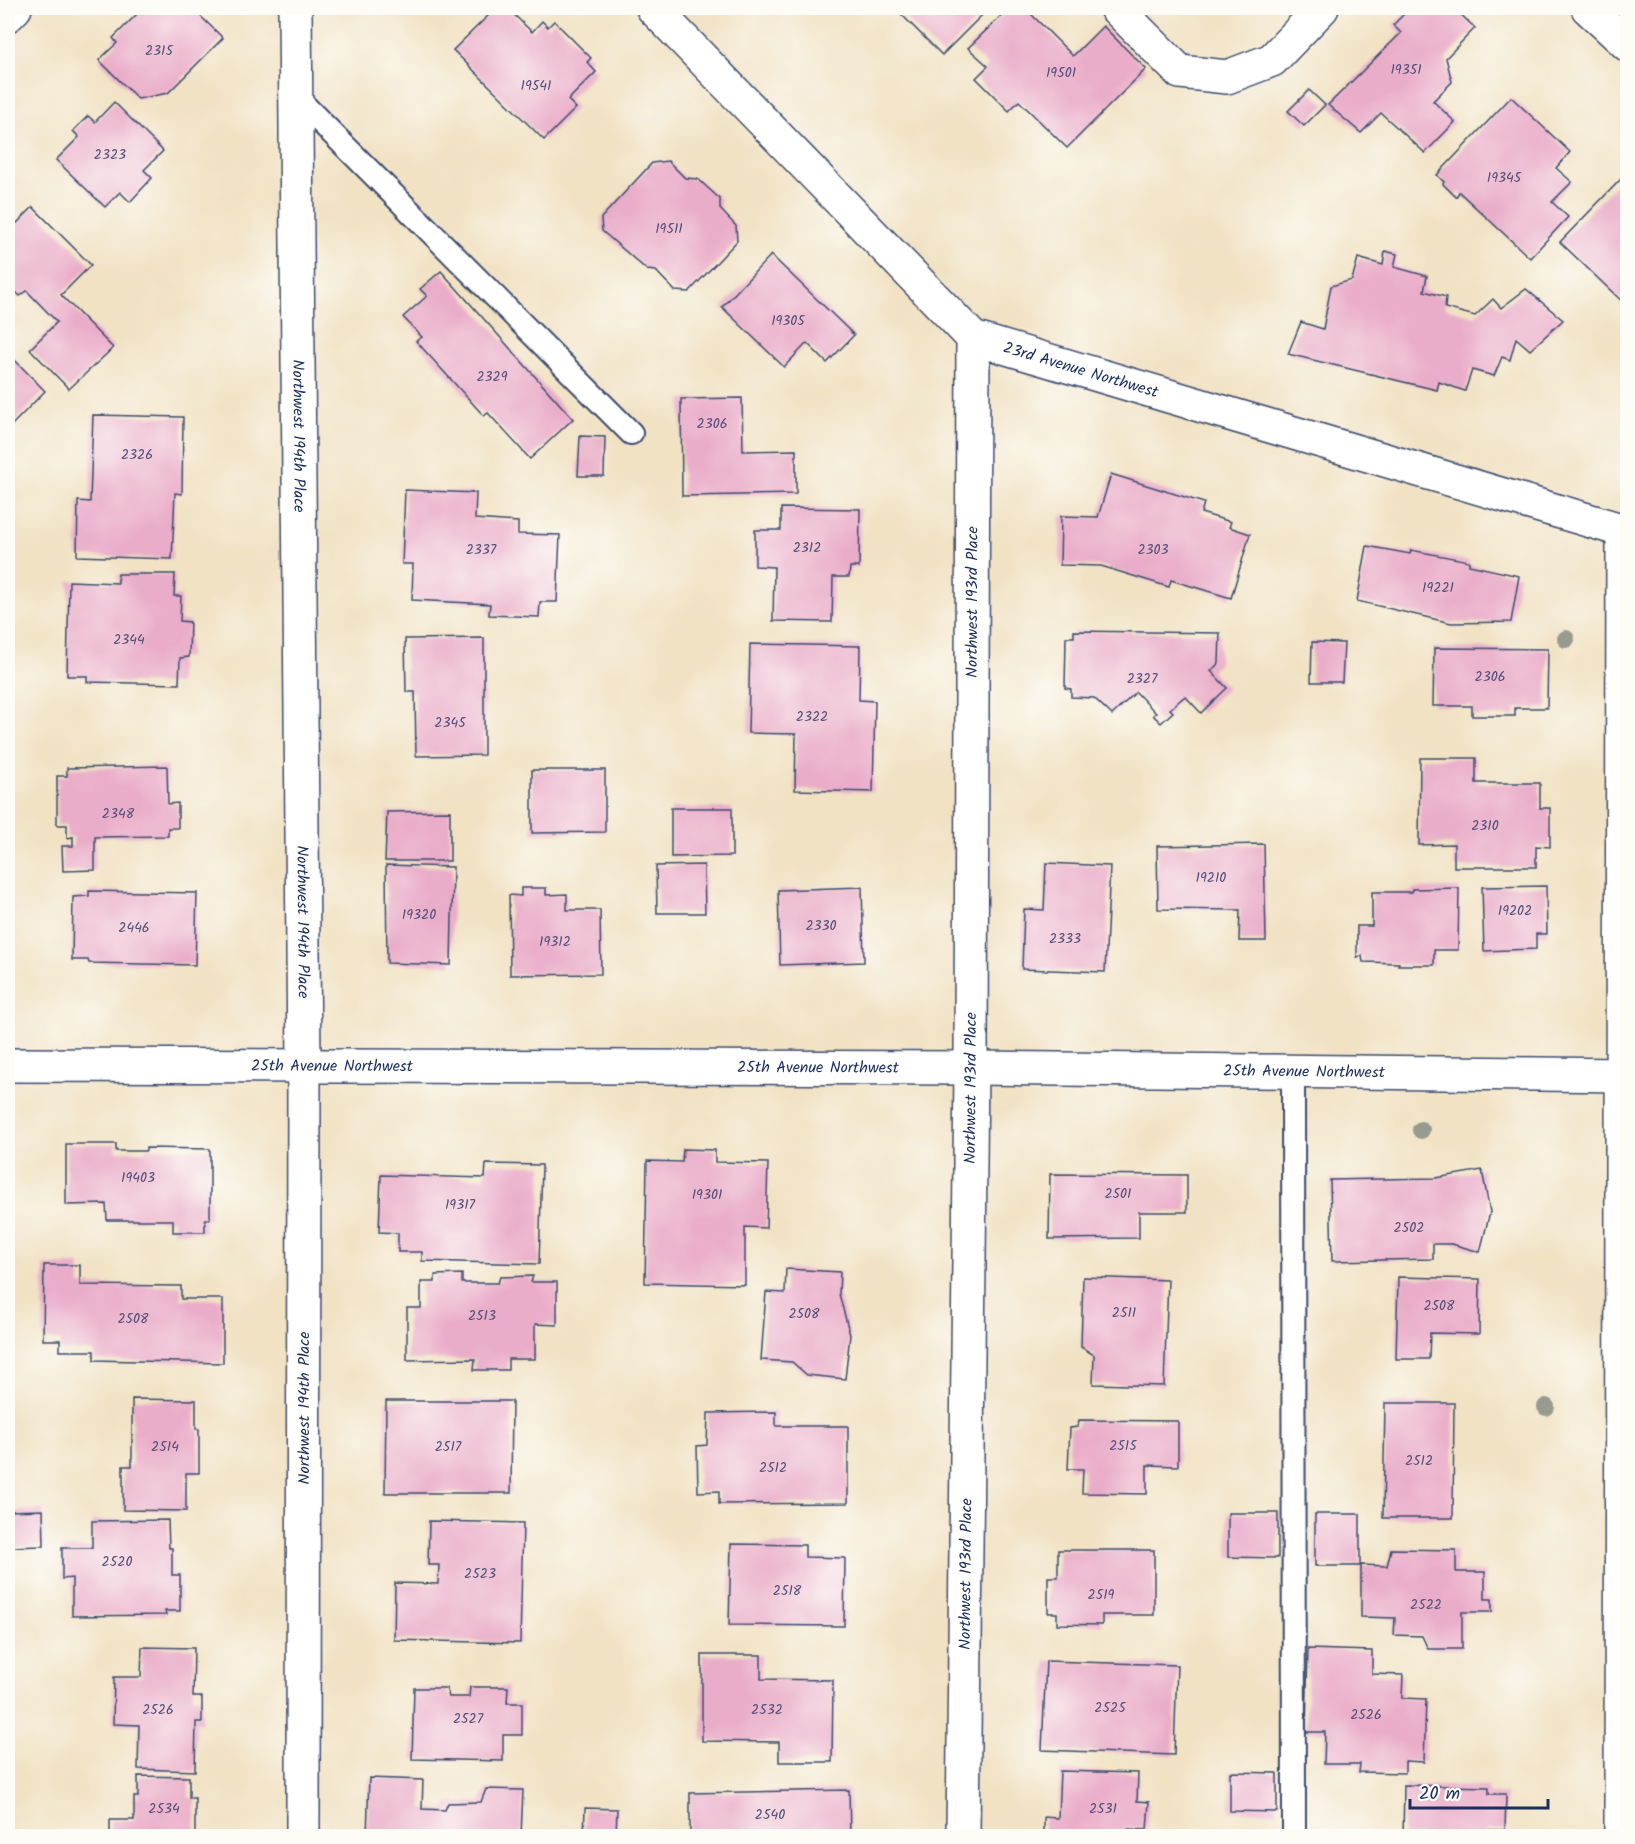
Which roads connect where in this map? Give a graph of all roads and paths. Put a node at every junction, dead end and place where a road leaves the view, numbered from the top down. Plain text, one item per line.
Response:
1 (15, 8) edge
2 (295, 8) edge
3 (653, 8) edge
4 (1116, 8) edge
5 (1322, 8) edge
6 (1588, 8) edge
7 (8, 15) edge
8 (1628, 45) edge
9 (295, 96) junction
10 (973, 338) junction
11 (631, 433) dead end
12 (1625, 531) edge
13 (8, 1065) edge
14 (304, 1066) junction
15 (971, 1068) junction
16 (1293, 1072) junction
17 (1624, 1075) edge
18 (303, 1836) edge
19 (963, 1836) edge
20 (1294, 1836) edge
21 (1621, 1836) edge

1 - 7 street
2 - 9 street, Northwest 194th Place
3 - 10 street, 23rd Avenue Northwest
4 - 5 street
6 - 8 street
9 - 11 lane
9 - 14 street, Northwest 194th Place
10 - 12 street, 23rd Avenue Northwest
10 - 15 street, Northwest 193rd Place
12 - 17 street
13 - 14 street, 25th Avenue Northwest
14 - 15 street, 25th Avenue Northwest
14 - 18 street, Northwest 194th Place
15 - 16 street, 25th Avenue Northwest
15 - 19 street, Northwest 193rd Place
16 - 17 street, 25th Avenue Northwest
16 - 20 lane
17 - 21 street

